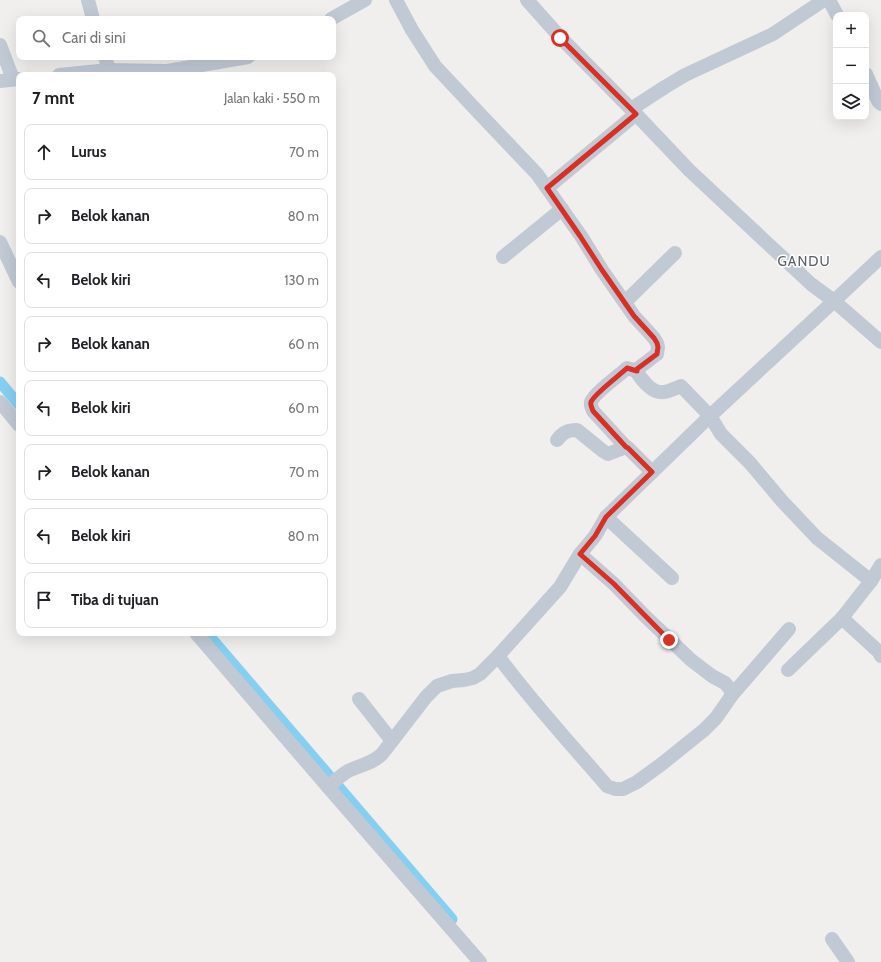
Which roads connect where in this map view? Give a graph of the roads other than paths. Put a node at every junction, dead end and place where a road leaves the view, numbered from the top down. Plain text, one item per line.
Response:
1 (88, 0) edge
2 (365, 0) edge
3 (396, 0) edge
4 (527, 0) edge
5 (824, 0) edge
6 (829, 0) edge
7 (835, 12) edge
8 (92, 16) edge
9 (336, 16) edge
10 (0, 45) edge
11 (233, 60) edge
12 (107, 64) edge
13 (72, 72) edge
14 (161, 72) edge
15 (173, 72) edge
16 (11, 79) edge
17 (869, 81) edge
18 (881, 104) edge
19 (633, 111) junction
20 (547, 188) junction
21 (562, 210) junction
22 (0, 242) edge
23 (675, 253) dead end
24 (503, 257) dead end
25 (881, 257) edge
26 (16, 276) edge
27 (834, 301) junction
28 (625, 302) junction
29 (881, 342) edge
30 (637, 371) junction
31 (0, 402) edge
32 (710, 416) junction
33 (16, 421) edge
34 (557, 440) dead end
35 (626, 447) junction
36 (652, 472) junction
37 (606, 517) junction
38 (580, 554) junction
39 (881, 565) edge
40 (672, 578) dead end
41 (871, 580) junction
42 (842, 618) junction
43 (789, 629) dead end
44 (199, 636) edge
45 (498, 656) junction
46 (881, 656) edge
47 (788, 670) dead end
48 (732, 695) junction
49 (359, 699) dead end
50 (392, 741) junction
51 (330, 786) junction
52 (832, 939) dead end
53 (480, 962) edge
54 (848, 962) edge

1 - 8 street
2 - 9 street
3 - 20 street
4 - 19 street
5 - 19 street
6 - 7 street
10 - 16 street
11 - 15 street
12 - 13 street
12 - 14 street
17 - 18 street
19 - 20 street
19 - 27 street
20 - 21 street
21 - 24 street
21 - 28 street
22 - 26 street
23 - 28 street
25 - 27 street
27 - 29 street
27 - 32 street
28 - 30 street
30 - 32 street
30 - 35 street
31 - 33 street
32 - 36 street
32 - 41 street
34 - 35 street
35 - 36 street
36 - 37 street
37 - 38 street
37 - 40 street
38 - 45 street
38 - 48 street
39 - 41 street
41 - 42 street
42 - 46 street
42 - 47 street
43 - 48 street
44 - 51 street
45 - 48 street
45 - 50 street
49 - 50 street
50 - 51 street
51 - 53 street
52 - 54 street

